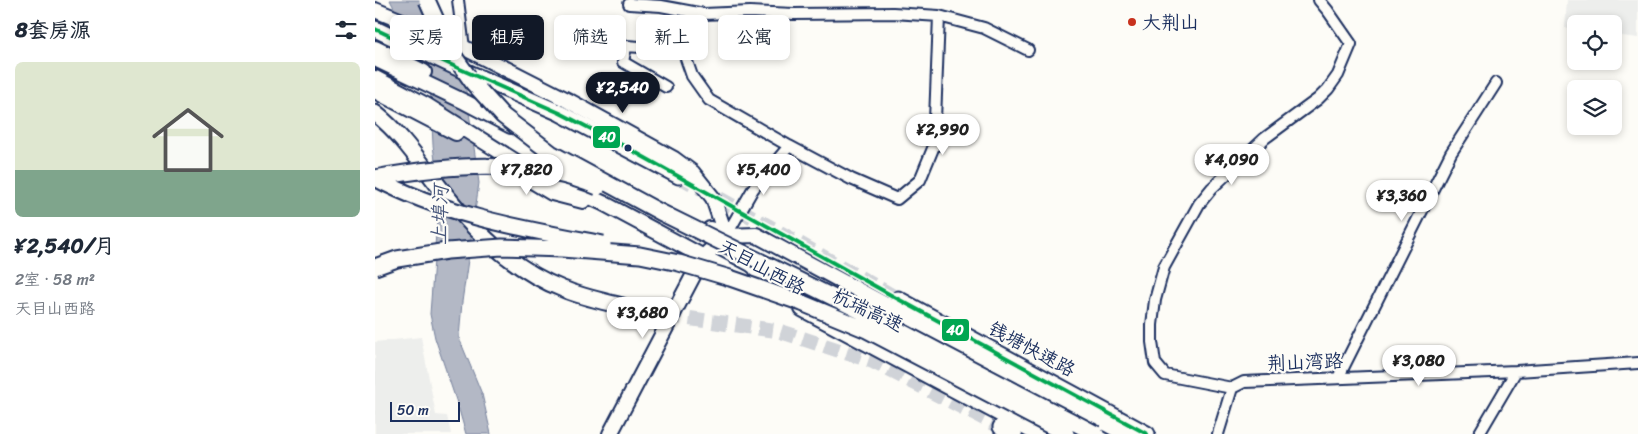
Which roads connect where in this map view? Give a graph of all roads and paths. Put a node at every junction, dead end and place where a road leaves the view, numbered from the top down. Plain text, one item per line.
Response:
1 (427, 0) edge
2 (458, 0) edge
3 (1319, 0) edge
4 (629, 4) dead end
5 (375, 10) edge
6 (939, 16) junction
7 (375, 29) edge
8 (375, 48) edge
9 (464, 48) junction
10 (1028, 50) dead end
11 (375, 59) edge
12 (375, 78) edge
13 (427, 79) junction
14 (1496, 83) dead end
15 (666, 87) dead end
16 (375, 91) edge
17 (426, 111) junction
18 (375, 113) edge
19 (375, 126) edge
20 (789, 146) junction
21 (431, 176) junction
22 (679, 176) tunnel mouth
23 (660, 212) junction
24 (726, 236) junction
25 (640, 255) junction
26 (703, 257) junction
27 (375, 267) edge
28 (898, 299) tunnel mouth
29 (622, 306) tunnel mouth
30 (1638, 363) edge
31 (1516, 370) junction
32 (1338, 378) junction
33 (1232, 388) junction
34 (1146, 433) edge
35 (610, 434) edge
36 (1037, 434) edge
37 (1066, 434) edge
38 (1096, 434) edge
39 (1125, 434) edge
40 (1218, 434) edge
41 (1479, 434) edge

1 - 23 highway, bridge
2 - 9 street
3 - 33 street
4 - 6 street
5 - 9 main road, 天目山西路
6 - 10 street
6 - 20 street
7 - 22 highway
8 - 13 main road, 天目山西路
9 - 24 main road, 天目山西路
11 - 13 main road, 天目山西路
12 - 17 main road, 天目山西路
13 - 24 main road, 天目山西路
14 - 32 street
15 - 20 street
16 - 17 main road, 天目山西路
17 - 26 main road, 天目山西路
18 - 21 highway
19 - 21 highway
20 - 24 street
21 - 29 highway, bridge
23 - 25 highway, bridge
23 - 38 highway, 杭瑞高速, bridge
24 - 26 main road
24 - 39 main road, 天目山西路
25 - 27 highway, bridge
25 - 37 highway, 杭瑞高速, bridge
26 - 35 main road
26 - 36 main road, 天目山西路
28 - 34 highway, 钱塘快速路
30 - 31 street, 荆山湾路
31 - 32 street, 荆山湾路
31 - 41 street
32 - 33 street, 荆山湾路
33 - 40 street

